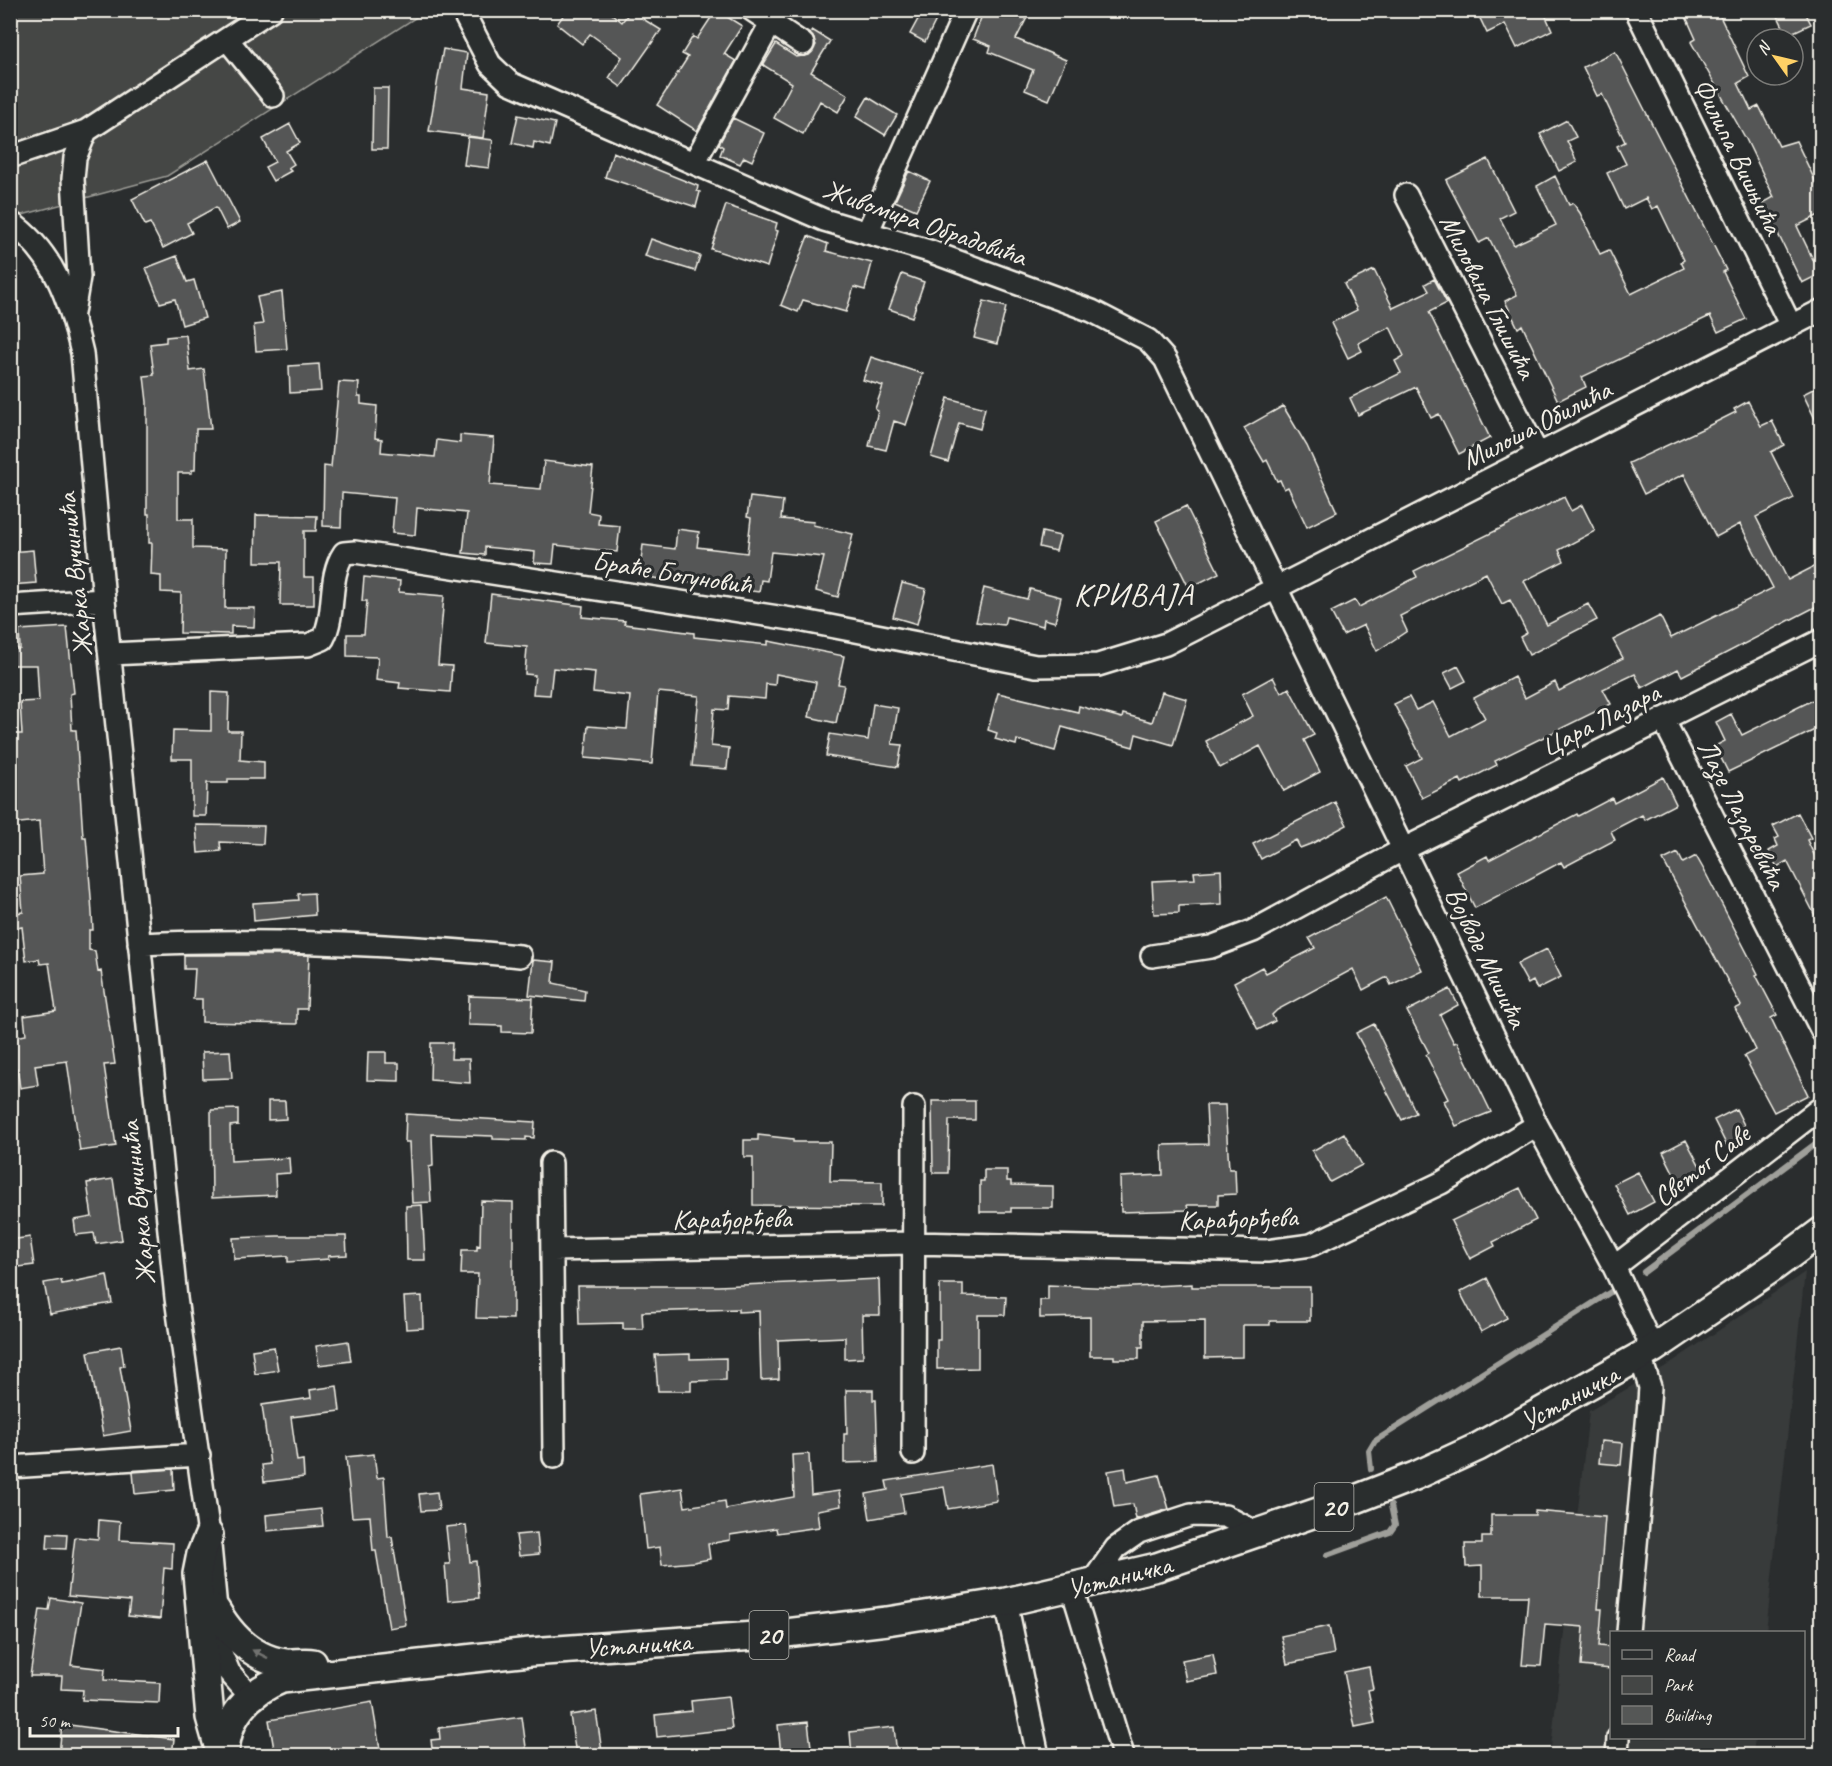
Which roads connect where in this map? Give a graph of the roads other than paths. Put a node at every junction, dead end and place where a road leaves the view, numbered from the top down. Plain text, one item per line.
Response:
1 (271, 10) edge
2 (462, 10) edge
3 (752, 10) edge
4 (966, 10) edge
5 (1636, 10) edge
6 (771, 23) junction
7 (227, 39) junction
8 (803, 44) dead end
9 (273, 96) dead end
10 (86, 131) junction
11 (10, 157) edge
12 (694, 163) junction
13 (1406, 195) dead end
14 (10, 222) edge
15 (867, 233) junction
16 (1821, 310) edge
17 (73, 313) junction
18 (1791, 326) junction
19 (1538, 455) junction
20 (1275, 586) junction
21 (104, 600) junction
22 (10, 606) edge
23 (1821, 640) edge
24 (110, 654) junction
25 (1663, 719) junction
26 (1404, 849) junction
27 (139, 944) junction
28 (520, 956) dead end
29 (1152, 956) dead end
30 (1821, 1031) edge
31 (914, 1107) dead end
32 (1821, 1107) edge
33 (1537, 1125) junction
34 (551, 1163) dead end
35 (1821, 1231) edge
36 (912, 1243) junction
37 (553, 1250) junction
38 (1614, 1267) junction
39 (1647, 1352) junction
40 (913, 1453) dead end
41 (199, 1455) junction
42 (554, 1457) dead end
43 (10, 1467) edge
44 (209, 1534) junction
45 (1259, 1534) junction
46 (1081, 1587) junction
47 (1006, 1602) junction
48 (216, 1610) junction
49 (1628, 1631) edge
50 (337, 1671) junction
51 (250, 1697) junction
52 (1618, 1739) edge
53 (223, 1755) edge
54 (1038, 1755) edge
55 (1123, 1755) edge
56 (1617, 1755) edge

1 - 7 street
2 - 12 street, Живомира Обрадовића
3 - 6 street
4 - 15 street
5 - 18 street, Филипа Вишњића
6 - 8 street
6 - 12 street
7 - 9 street
7 - 10 street
10 - 11 street
10 - 17 street
12 - 15 street, Живомира Обрадовића
13 - 19 street, Милована Глишића
14 - 17 street, Жарка Вучинића
15 - 20 street, Живомира Обрадовића
16 - 18 street, Милоша Обилића
17 - 21 street, Жарка Вучинића
18 - 19 street, Милоша Обилића
19 - 20 street, Милоша Обилића
20 - 24 street, Браће Богуновић
20 - 26 street, Војводе Мишића
21 - 22 street
21 - 24 street, Жарка Вучинића
23 - 25 street, Цара Лазара
24 - 27 street, Жарка Вучинића
25 - 26 street, Цара Лазара
25 - 30 street, Лазе Лазаревића
26 - 29 street, Цара Лазара
26 - 33 street, Војводе Мишића
27 - 28 street
27 - 41 street, Жарка Вучинића
31 - 36 street
32 - 38 street, Светог Саве
33 - 36 street, Карађорђева
33 - 38 street, Војводе Мишића
34 - 37 street
35 - 39 main road, Устаничка / 20
36 - 37 street, Карађорђева
36 - 40 street
37 - 42 street
38 - 39 street, Војводе Мишића
39 - 45 main road, Устаничка / 20
39 - 49 street, Војводе Мишића
41 - 43 street
41 - 44 street, Жарка Вучинића
44 - 48 street, Жарка Вучинића
44 - 53 main road
45 - 46 main road, Устаничка / 20
45 - 46 street
46 - 47 main road, Устаничка / 20
46 - 55 street
47 - 50 main road, Устаничка / 20
47 - 54 street
50 -> 48 main road
48 - 51 street, Жарка Вучинића
50 - 51 main road, 20
51 - 53 main road, 20
52 - 56 street

